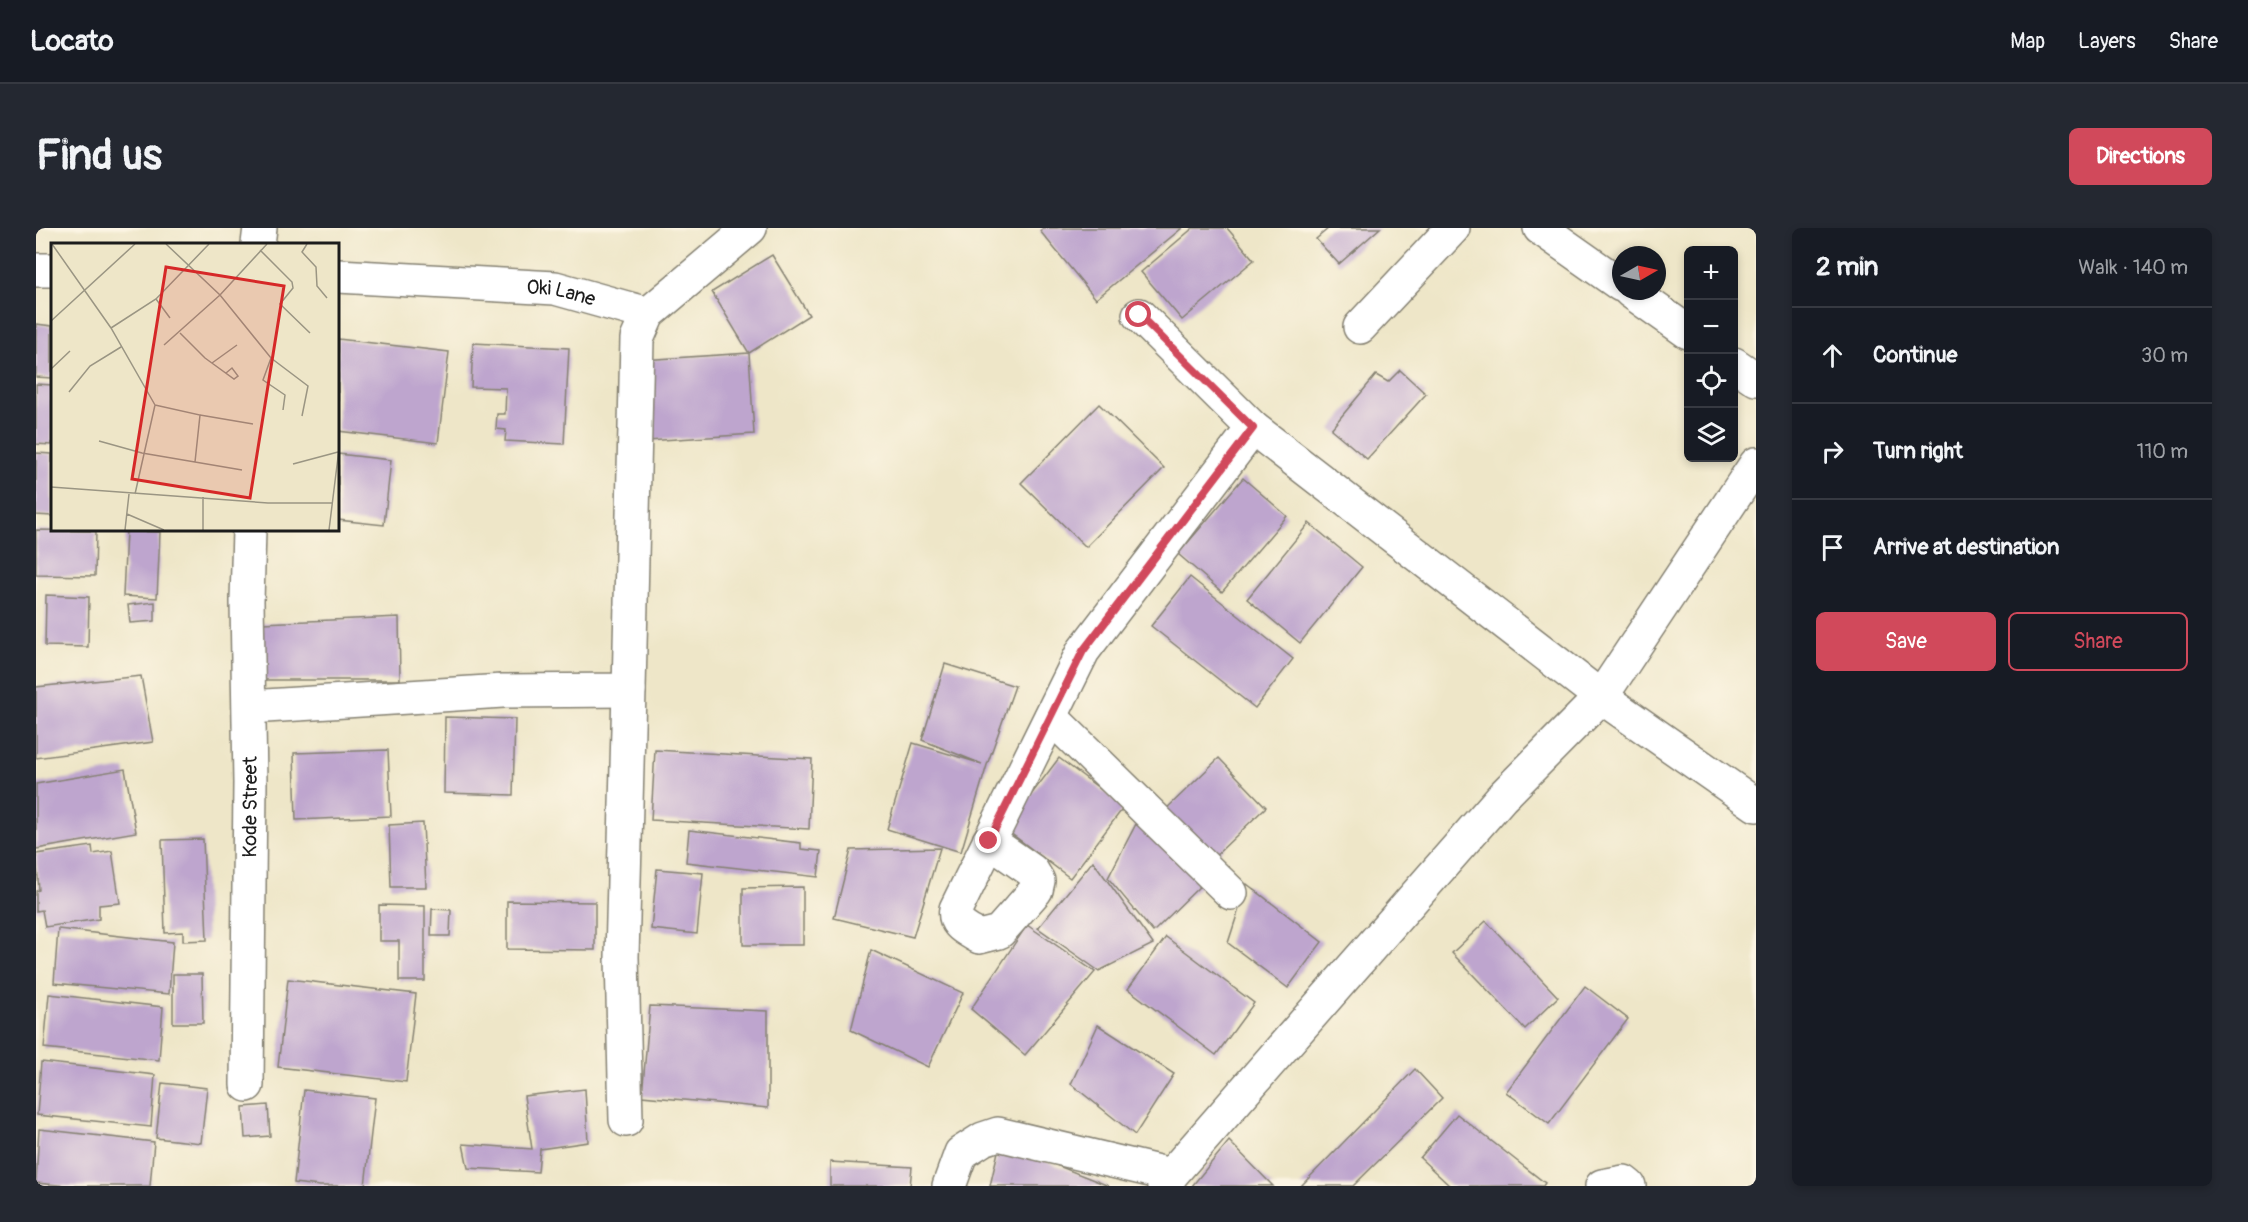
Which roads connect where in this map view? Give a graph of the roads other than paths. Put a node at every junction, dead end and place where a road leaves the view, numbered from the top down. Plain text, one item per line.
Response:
1 (260, 228) edge
2 (750, 228) edge
3 (1453, 228) edge
4 (1540, 228) edge
5 (258, 243) edge
6 (339, 276) edge
7 (1612, 279) edge
8 (1643, 300) edge
9 (648, 315) junction
10 (1139, 315) dead end
11 (1360, 327) dead end
12 (1684, 329) edge
13 (1738, 367) edge
14 (1756, 379) edge
15 (1253, 428) junction
16 (1756, 464) edge
17 (249, 531) edge
18 (629, 690) junction
19 (1601, 697) junction
20 (250, 708) junction
21 (1051, 717) junction
22 (1756, 805) edge
23 (989, 841) dead end
24 (1231, 893) dead end
25 (247, 1085) dead end
26 (626, 1120) dead end
27 (1168, 1181) edge
28 (949, 1186) edge
29 (1602, 1186) edge
30 (1629, 1186) edge

1 - 5 street
2 - 9 street
3 - 11 street
4 - 7 street
6 - 9 street, Oki Lane
8 - 12 street
9 - 18 street
10 - 15 street
13 - 14 street
15 - 19 street
15 - 21 street
16 - 19 street
17 - 20 street, Kode Street
18 - 20 street
18 - 26 street
19 - 22 street
19 - 27 street
20 - 25 street, Kode Street
21 - 23 street
21 - 24 street
27 - 28 street
29 - 30 street

